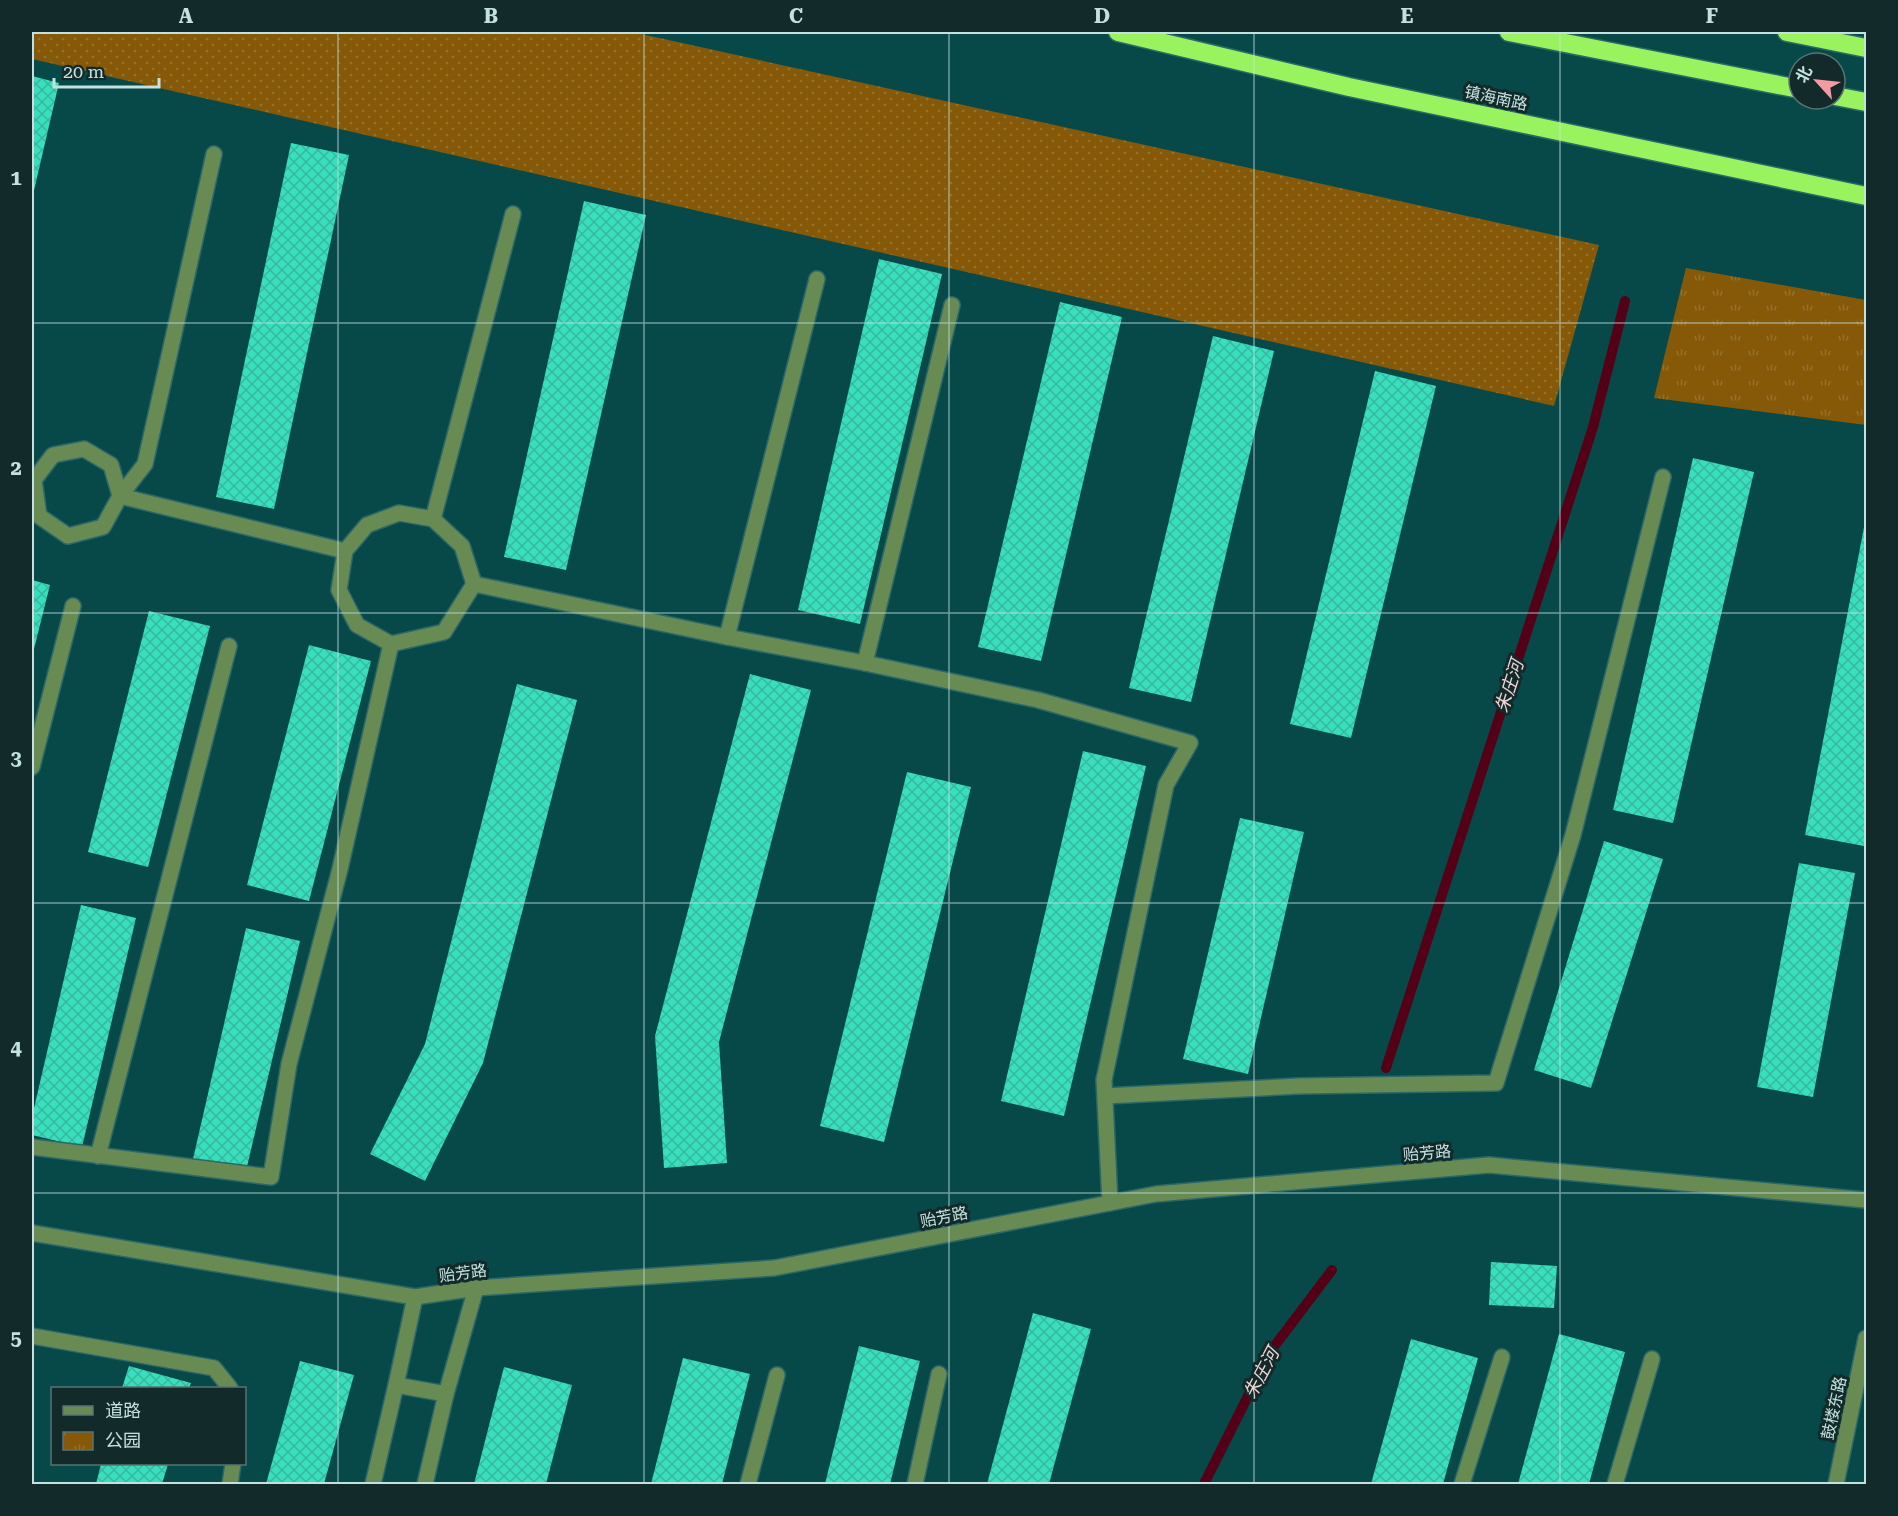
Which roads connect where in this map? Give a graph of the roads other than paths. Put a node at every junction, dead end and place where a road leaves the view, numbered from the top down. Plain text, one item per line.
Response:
1 (1118, 32) edge
2 (1509, 32) edge
3 (1787, 32) edge
4 (1866, 48) edge
5 (1787, 87) edge
6 (1847, 98) edge
7 (1866, 102) edge
8 (214, 154) dead end
9 (1866, 196) edge
10 (513, 214) dead end
11 (817, 279) dead end
12 (952, 305) dead end
13 (1663, 477) dead end
14 (33, 480) edge
15 (120, 496) junction
16 (433, 519) junction
17 (345, 551) junction
18 (474, 584) junction
19 (74, 606) dead end
20 (727, 637) junction
21 (392, 644) junction
22 (229, 646) dead end
23 (865, 663) junction
24 (32, 767) edge
25 (1104, 1096) junction
26 (32, 1147) edge
27 (98, 1156) junction
28 (1866, 1200) edge
29 (1110, 1203) junction
30 (32, 1233) edge
31 (476, 1288) junction
32 (415, 1297) junction
33 (32, 1336) edge
34 (1866, 1338) edge
35 (1502, 1357) dead end
36 (1652, 1359) dead end
37 (939, 1374) dead end
38 (777, 1375) dead end
39 (396, 1385) junction
40 (228, 1387) edge
41 (446, 1394) junction
42 (233, 1465) edge
43 (230, 1485) edge
44 (373, 1485) edge
45 (425, 1485) edge
46 (748, 1485) edge
47 (915, 1485) edge
48 (1462, 1485) edge
49 (1615, 1485) edge
50 (1836, 1485) edge

1 - 9 highway, 镇海南路
2 - 5 highway
3 - 4 highway
6 - 7 highway
8 - 15 street
10 - 16 street
11 - 20 street
12 - 23 street
13 - 25 street
14 - 15 street
14 - 15 street
15 - 17 street
16 - 17 street
16 - 18 street
17 - 21 street
18 - 20 street
18 - 21 street
19 - 24 street
20 - 23 street
21 - 27 street
22 - 27 street
23 - 25 street
25 - 29 street
26 - 27 street
28 - 29 street, 贻芳路
29 - 31 street, 贻芳路
30 - 32 street, 贻芳路
31 - 32 street, 贻芳路
31 - 41 street
32 - 39 street
33 - 40 street
34 - 50 street, 鼓楼东路
35 - 48 street
36 - 49 street
37 - 47 street
38 - 46 street
39 - 41 street
39 - 44 street
41 - 45 street
42 - 43 street

